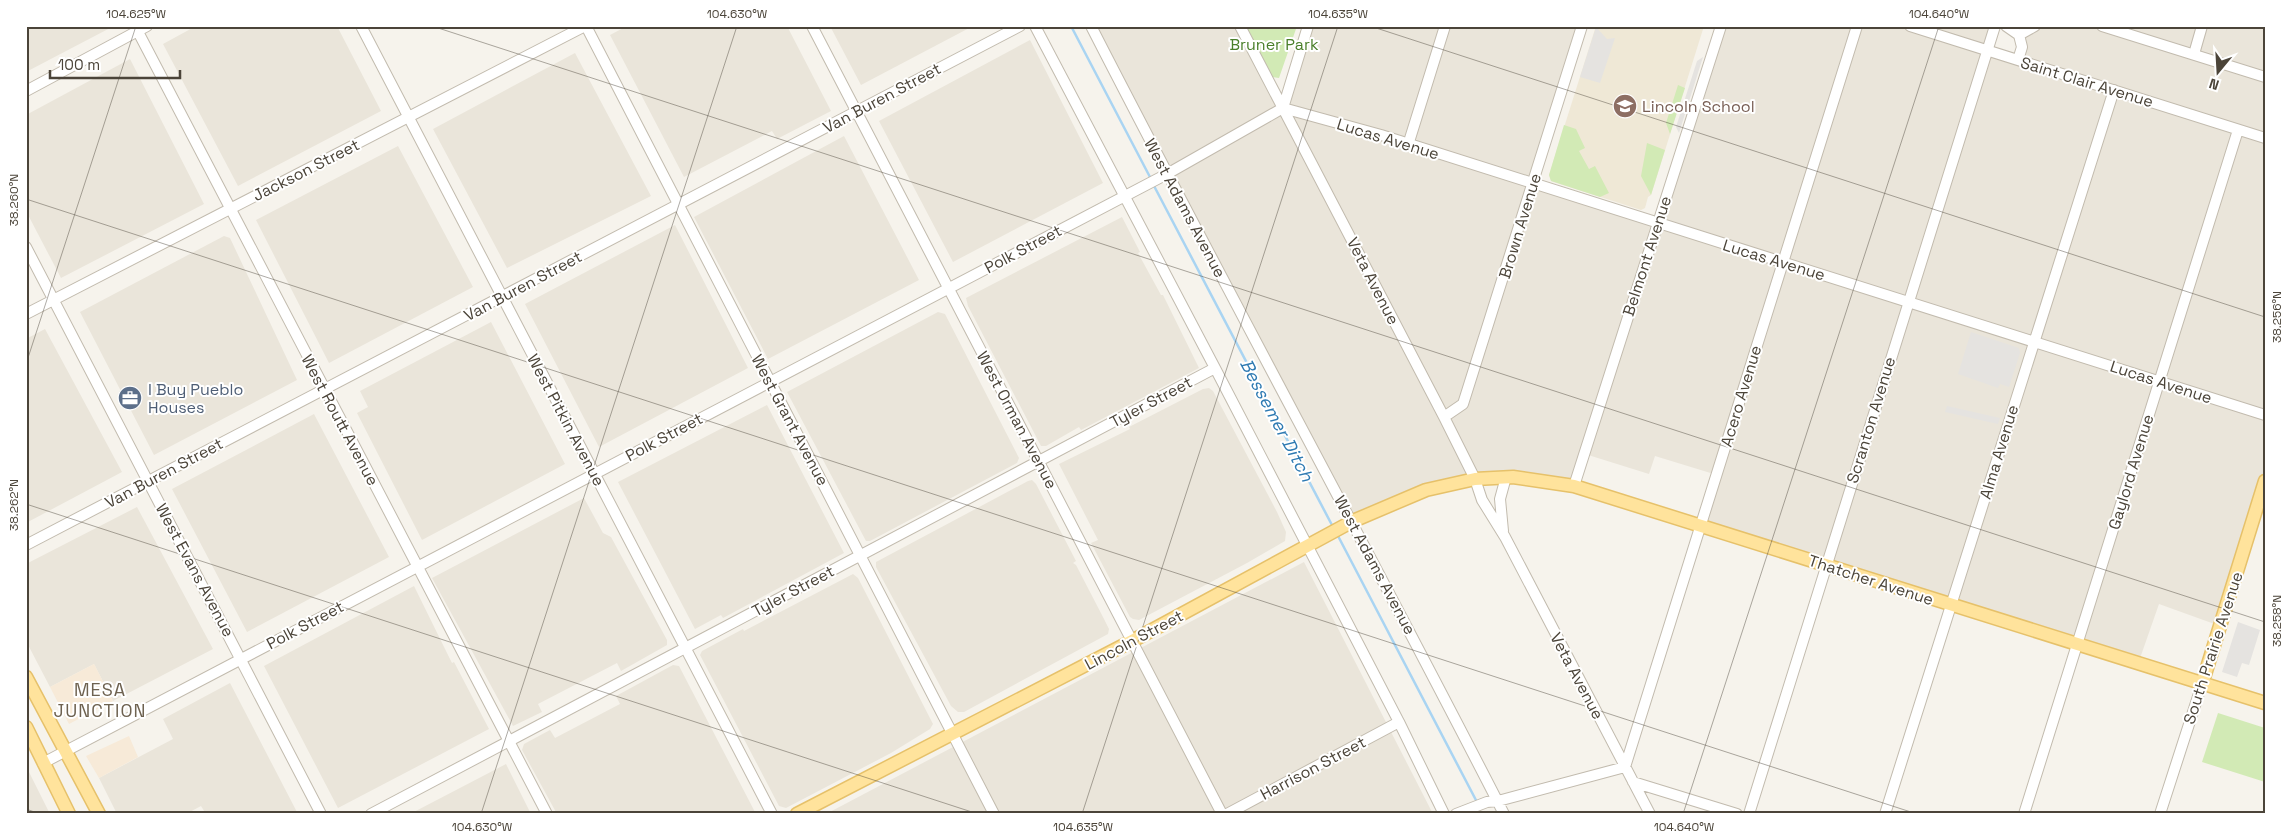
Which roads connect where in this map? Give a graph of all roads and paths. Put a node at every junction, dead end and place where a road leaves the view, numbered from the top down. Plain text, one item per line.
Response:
1 (361, 26) edge
2 (586, 26) edge
3 (812, 26) edge
4 (1020, 26) edge
5 (1035, 26) edge
6 (1091, 26) edge
7 (1240, 26) edge
8 (1308, 26) edge
9 (1445, 26) edge
10 (1582, 26) edge
11 (1721, 26) edge
12 (1857, 26) edge
13 (1910, 26) edge
14 (1995, 26) edge
15 (2006, 26) edge
16 (2035, 26) edge
17 (2102, 26) edge
18 (2202, 26) edge
19 (140, 28) edge
20 (2019, 35) junction
21 (1988, 51) junction
22 (2194, 54) junction
23 (2018, 60) junction
24 (2265, 77) edge
25 (2114, 90) junction
26 (26, 91) edge
27 (1283, 108) junction
28 (857, 111) junction
29 (408, 117) junction
30 (2238, 130) junction
31 (2265, 138) edge
32 (1408, 145) junction
33 (1167, 174) junction
34 (1533, 184) junction
35 (1124, 196) junction
36 (678, 205) junction
37 (230, 209) junction
38 (1657, 224) junction
39 (26, 247) edge
40 (1782, 263) junction
41 (949, 288) junction
42 (502, 296) junction
43 (54, 300) junction
44 (1908, 302) junction
45 (26, 314) edge
46 (2034, 342) junction
47 (1215, 368) junction
48 (2159, 381) junction
49 (769, 382) junction
50 (324, 390) junction
51 (2265, 415) edge
52 (1444, 417) junction
53 (1040, 461) junction
54 (594, 474) junction
55 (1506, 477) junction
56 (1474, 479) junction
57 (149, 481) junction
58 (2265, 481) edge
59 (1574, 486) junction
60 (1348, 524) junction
61 (1701, 526) junction
62 (1505, 537) junction
63 (1312, 544) junction
64 (26, 545) edge
65 (861, 555) junction
66 (1827, 565) junction
67 (417, 566) junction
68 (1951, 605) junction
69 (1132, 641) junction
70 (2078, 645) junction
71 (685, 648) junction
72 (241, 658) junction
73 (26, 678) edge
74 (2202, 684) junction
75 (2265, 703) edge
76 (1399, 722) junction
77 (26, 727) edge
78 (952, 733) junction
79 (509, 741) junction
80 (66, 750) junction
81 (43, 763) junction
82 (1625, 767) junction
83 (1633, 782) junction
84 (1498, 801) junction
85 (69, 814) edge
86 (99, 814) edge
87 (321, 814) edge
88 (370, 814) edge
89 (547, 814) edge
90 (772, 814) edge
91 (798, 814) edge
92 (994, 814) edge
93 (1222, 814) edge
94 (1227, 814) edge
95 (1444, 814) edge
96 (1456, 814) edge
97 (1504, 814) edge
98 (1650, 814) edge
99 (1737, 814) edge
100 (1749, 814) edge
101 (1885, 814) edge
102 (2024, 814) edge
103 (2160, 814) edge

1 - 29 street, West Pitkin Avenue
2 - 29 street, Jackson Street
2 - 36 street, West Grant Avenue
3 - 28 street, West Orman Avenue
4 - 28 street, Van Buren Street
5 - 35 street
6 - 33 street, West Adams Avenue
7 - 27 street, Veta Avenue
8 - 27 street
9 - 32 street
10 - 34 street, Brown Avenue
11 - 38 street, Belmont Avenue
12 - 40 street, Acero Avenue
13 - 21 street, Saint Clair Avenue
14 - 21 street, Scranton Avenue
15 - 20 street
16 - 20 street
17 - 22 street
18 - 22 street
19 - 26 street
19 - 37 street, West Routt Avenue
20 - 23 street
21 - 23 street, Saint Clair Avenue
21 - 44 street, Scranton Avenue
22 - 24 street
23 - 25 street, Saint Clair Avenue
25 - 30 street, Saint Clair Avenue
25 - 46 street, Alma Avenue
27 - 32 street, Lucas Avenue
27 - 33 street, Polk Street
27 - 52 street, Veta Avenue
28 - 36 street, Van Buren Street
28 - 41 street, West Orman Avenue
29 - 37 street, Jackson Street
29 - 42 street, West Pitkin Avenue
30 - 31 street, Saint Clair Avenue
30 - 48 street, Gaylord Avenue
32 - 34 street, Lucas Avenue
33 - 35 street, Polk Street
33 - 60 street, West Adams Avenue
34 - 38 street, Lucas Avenue
34 - 52 street, Brown Avenue
35 - 41 street, Polk Street
35 - 47 street
36 - 42 street, Van Buren Street
36 - 49 street, West Grant Avenue
37 - 43 street, Jackson Street
37 - 50 street, West Routt Avenue
38 - 40 street, Lucas Avenue
38 - 59 street, Belmont Avenue
39 - 43 street, West Evans Avenue
40 - 44 street, Lucas Avenue
40 - 61 street, Acero Avenue
41 - 49 street, Polk Street
41 - 53 street, West Orman Avenue
42 - 50 street, Van Buren Street
42 - 54 street, West Pitkin Avenue
43 - 45 street, Jackson Street
43 - 57 street, West Evans Avenue
44 - 46 street, Lucas Avenue
44 - 66 street, Scranton Avenue
46 - 48 street, Lucas Avenue
46 - 68 street, Alma Avenue
47 - 53 street, Tyler Street
47 - 63 street
48 - 51 street, Lucas Avenue
48 - 70 street, Gaylord Avenue
49 - 54 street, Polk Street
49 - 65 street, West Grant Avenue
50 - 57 street, Van Buren Street
50 - 67 street, West Routt Avenue
52 - 56 street, Veta Avenue
53 - 65 street, Tyler Street
53 - 69 street, West Orman Avenue
54 - 67 street, Polk Street
54 - 71 street, West Pitkin Avenue
55 - 56 main road, Thatcher Avenue
55 - 59 main road, Thatcher Avenue
55 - 62 street, Veta Avenue
56 - 60 main road, Lincoln Street
56 - 62 street, Veta Avenue
57 - 64 street, Van Buren Street
57 - 72 street, West Evans Avenue
58 - 74 main road, South Prairie Avenue
59 - 61 main road, Thatcher Avenue
60 - 63 main road, Lincoln Street
60 - 84 street, West Adams Avenue
61 - 66 main road, Thatcher Avenue
61 - 82 street, Acero Avenue
62 - 82 street, Veta Avenue
63 - 69 main road, Lincoln Street
63 - 76 street
65 - 71 street, Tyler Street
65 - 78 street, West Grant Avenue
66 - 68 main road, Thatcher Avenue
66 - 100 street, Scranton Avenue
67 - 72 street, Polk Street
67 - 79 street, West Routt Avenue
68 - 70 main road, Thatcher Avenue
68 - 101 street, Alma Avenue
69 - 78 main road, Lincoln Street
69 - 93 street, West Orman Avenue
70 - 74 main road, Thatcher Avenue
70 - 102 street, Gaylord Avenue
71 - 79 street, Tyler Street
71 - 90 street, West Pitkin Avenue
72 - 80 street, Polk Street
72 - 87 street, West Evans Avenue
73 - 80 main road
74 - 75 main road, Thatcher Avenue
74 - 103 street, South Prairie Avenue
76 - 94 street, Harrison Street
76 - 95 street
77 - 81 main road
78 - 91 main road, Lincoln Street
78 - 92 street, West Grant Avenue
79 - 88 street, Tyler Street
79 - 89 street, West Routt Avenue
80 - 81 street, Polk Street
80 - 86 main road
81 - 85 main road
82 - 83 street, Veta Avenue
82 - 84 street
83 - 98 street, Veta Avenue
83 - 99 street
84 - 96 street
84 - 97 street, West Adams Avenue

